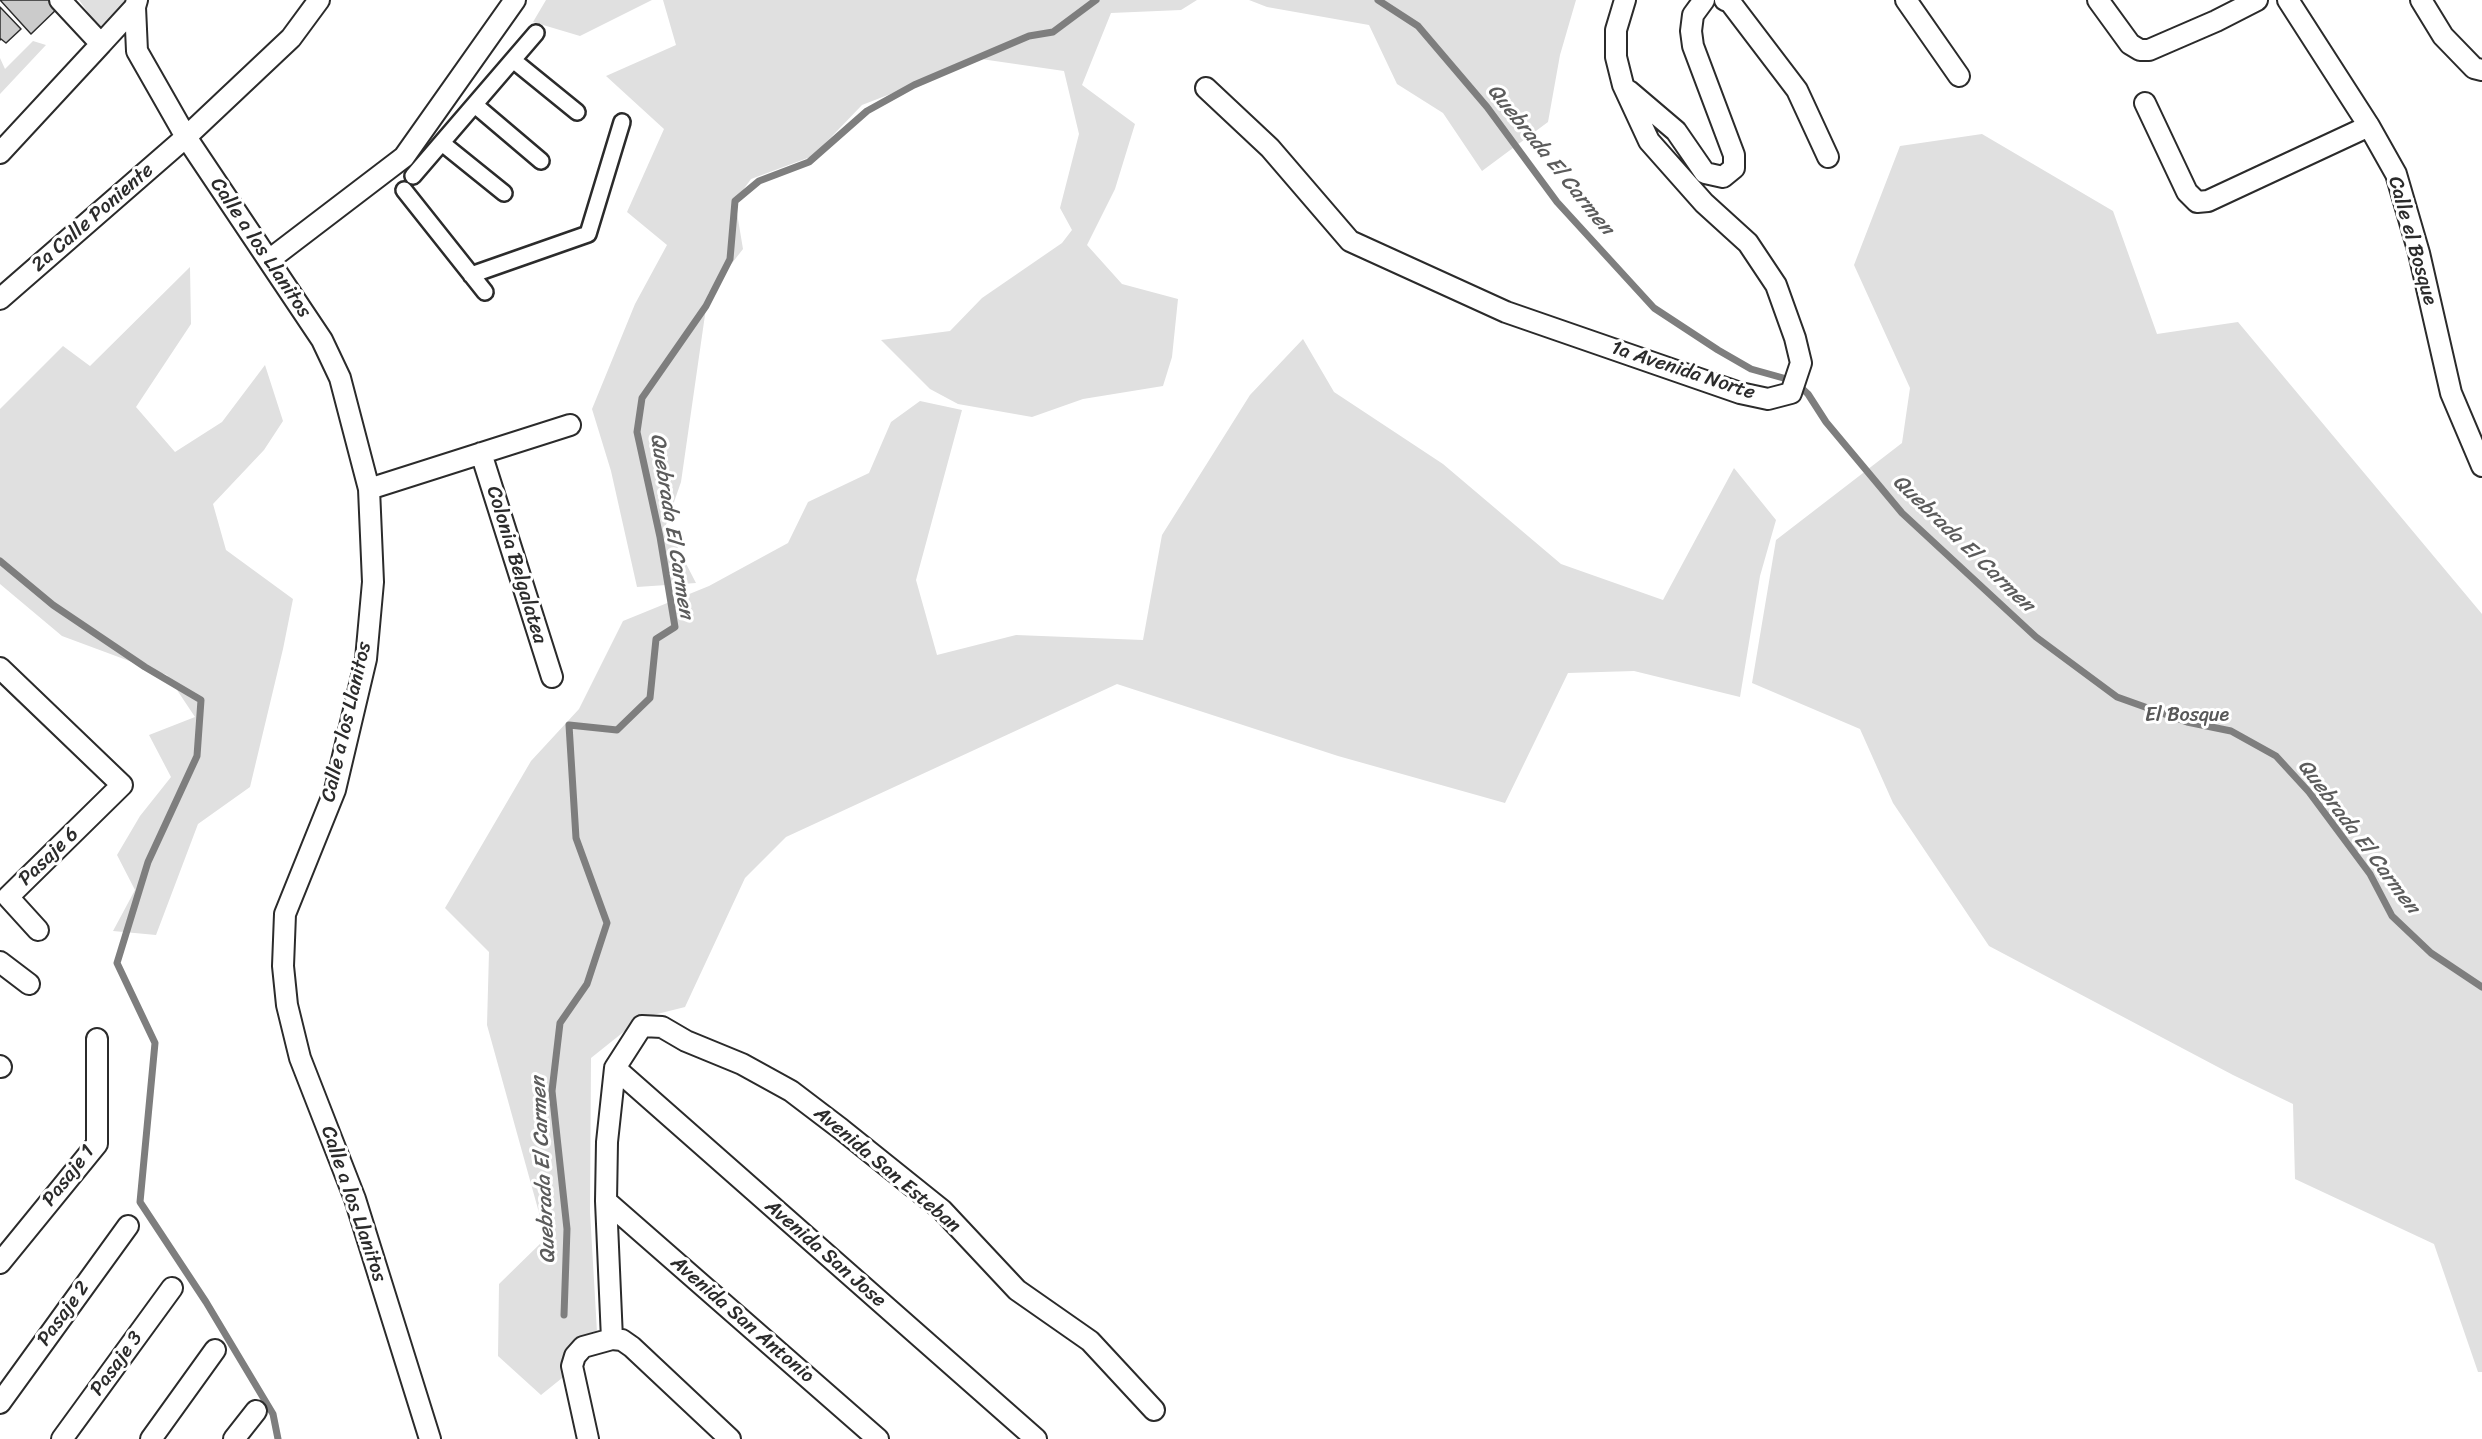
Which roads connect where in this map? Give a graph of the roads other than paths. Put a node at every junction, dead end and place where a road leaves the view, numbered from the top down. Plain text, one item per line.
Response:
1 (60, 0) edge
2 (319, 0) edge
3 (515, 0) edge
4 (1625, 0) edge
5 (1704, 0) edge
6 (1725, 0) edge
7 (1906, 0) edge
8 (2098, 0) edge
9 (2257, 0) edge
10 (2288, 0) edge
11 (2421, 0) edge
12 (136, 3) edge
13 (536, 33) dead end
14 (101, 44) junction
15 (513, 60) junction
16 (2482, 70) edge
17 (1959, 76) dead end
18 (1623, 85) junction
19 (1206, 88) dead end
20 (2145, 103) dead end
21 (475, 105) junction
22 (577, 112) dead end
23 (622, 122) dead end
24 (2369, 126) junction
25 (186, 137) junction
26 (442, 143) junction
27 (0, 153) edge
28 (1828, 157) dead end
29 (541, 161) dead end
30 (413, 176) dead end
31 (404, 190) dead end
32 (504, 193) dead end
33 (269, 260) junction
34 (471, 275) junction
35 (485, 292) dead end
36 (0, 299) edge
37 (570, 425) dead end
38 (481, 453) junction
39 (2482, 466) edge
40 (369, 489) junction
41 (552, 677) dead end
42 (4, 682) edge
43 (38, 930) dead end
44 (0, 962) edge
45 (29, 984) dead end
46 (97, 1039) dead end
47 (615, 1068) junction
48 (606, 1201) junction
49 (128, 1226) dead end
50 (0, 1263) edge
51 (172, 1288) dead end
52 (612, 1339) junction
53 (215, 1350) dead end
54 (0, 1403) edge
55 (1154, 1410) dead end
56 (256, 1411) dead end
57 (62, 1439) edge
58 (151, 1439) edge
59 (234, 1439) edge
60 (430, 1439) edge
61 (588, 1439) edge
62 (730, 1439) edge
63 (878, 1439) edge
64 (1036, 1439) edge

1 - 14 street
2 - 25 street, 2a Calle Poniente
3 - 33 street
4 - 18 street, 1a Avenida Norte
5 - 18 street
6 - 28 street
7 - 17 street
8 - 9 street
10 - 24 street, Calle el Bosque
11 - 16 street
12 - 14 street
12 - 25 street, Calle a los Llanitos
13 - 15 street
14 - 27 street
15 - 21 street
15 - 22 street
18 - 19 street, 1a Avenida Norte
20 - 24 street
21 - 26 street
21 - 29 street
23 - 34 street
24 - 39 street, Calle el Bosque
25 - 33 street, Calle a los Llanitos
25 - 36 street, 2a Calle Poniente
26 - 30 street
26 - 32 street
31 - 34 street
33 - 40 street, Calle a los Llanitos
34 - 35 street
37 - 38 street
38 - 40 street
38 - 41 street, Colonia Belgalatea
40 - 60 street, Calle a los Llanitos
42 - 43 street, Pasaje 6
44 - 45 street
46 - 50 street, Pasaje 1
47 - 48 street
47 - 55 street, Avenida San Esteban
47 - 64 street, Avenida San Jose
48 - 52 street
48 - 63 street, Avenida San Antonio
49 - 54 street, Pasaje 2
51 - 57 street, Pasaje 3
52 - 61 street
52 - 62 street
53 - 58 street
56 - 59 street

